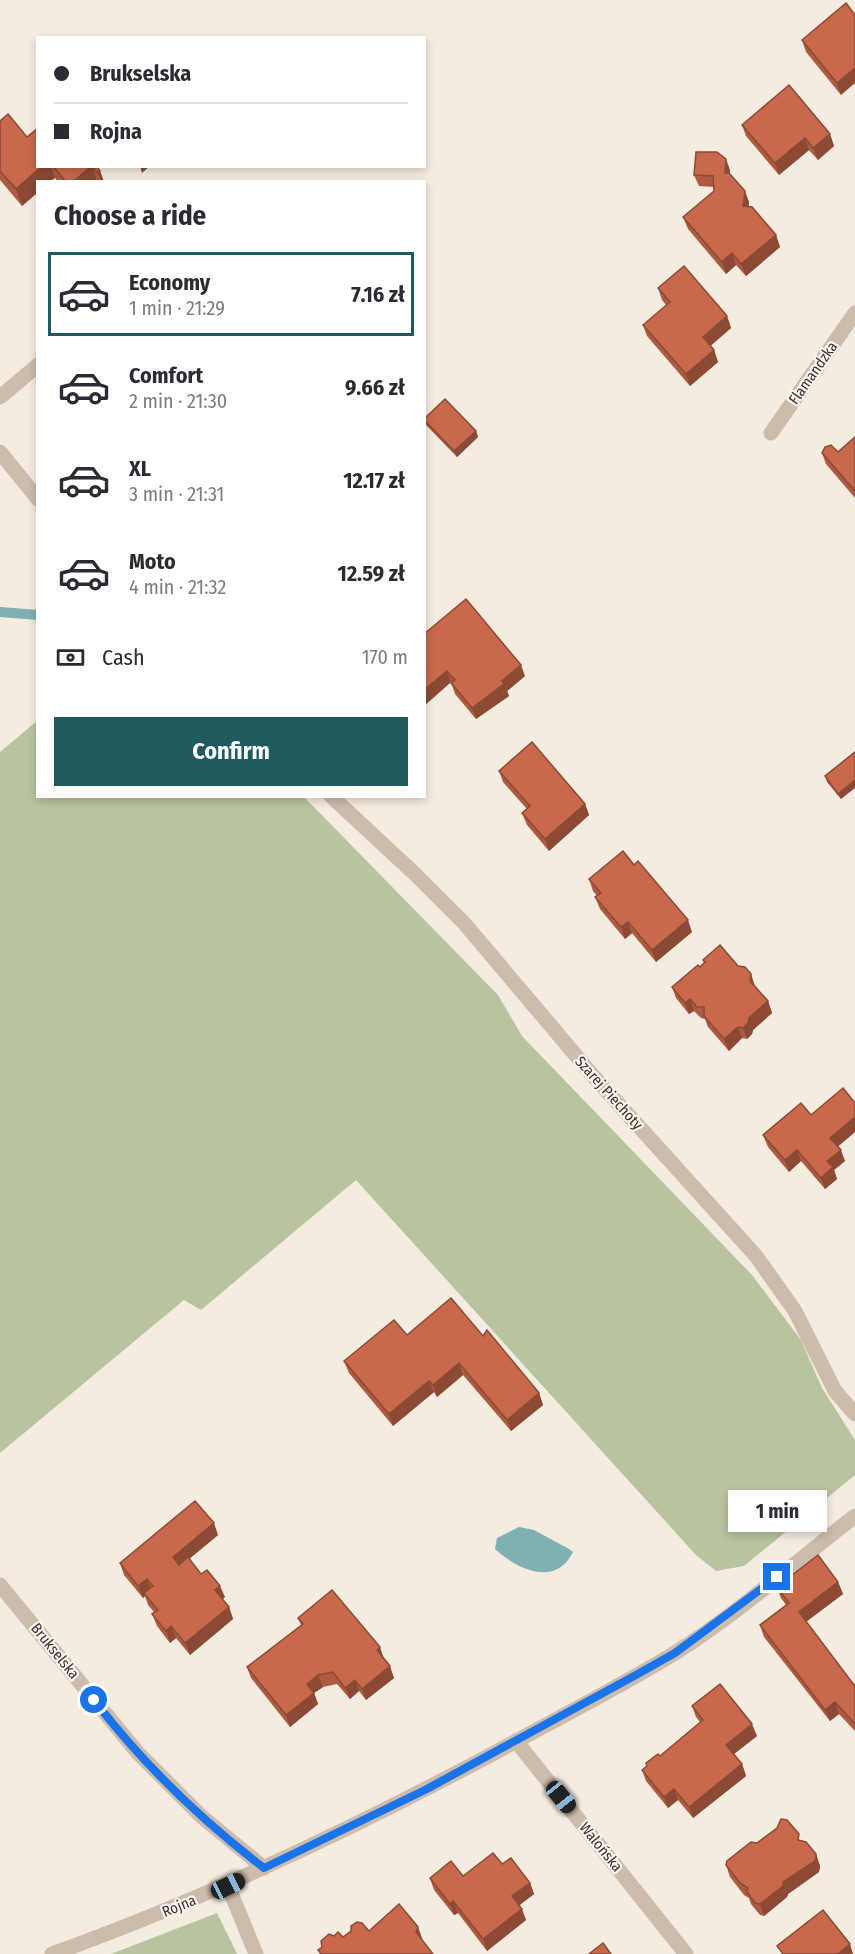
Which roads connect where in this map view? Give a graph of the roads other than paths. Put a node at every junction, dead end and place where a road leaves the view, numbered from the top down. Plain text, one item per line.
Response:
1 (855, 313) edge
2 (36, 367) edge
3 (0, 397) edge
4 (771, 433) dead end
5 (0, 452) edge
6 (36, 497) edge
7 (333, 798) edge
8 (855, 1414) edge
9 (855, 1516) edge
10 (0, 1584) edge
11 (516, 1741) junction
12 (264, 1868) junction
13 (228, 1886) junction
14 (52, 1954) edge
15 (256, 1954) edge
16 (686, 1954) edge

1 - 4 street, Flamandzka
2 - 3 street
5 - 6 street
7 - 8 street, Szarej Piechoty
9 - 11 street, Rojna
10 - 12 street, Brukselska
11 - 12 street, Rojna
11 - 16 street, Walońska
12 - 13 street, Rojna
13 - 14 street, Rojna
13 - 15 street

